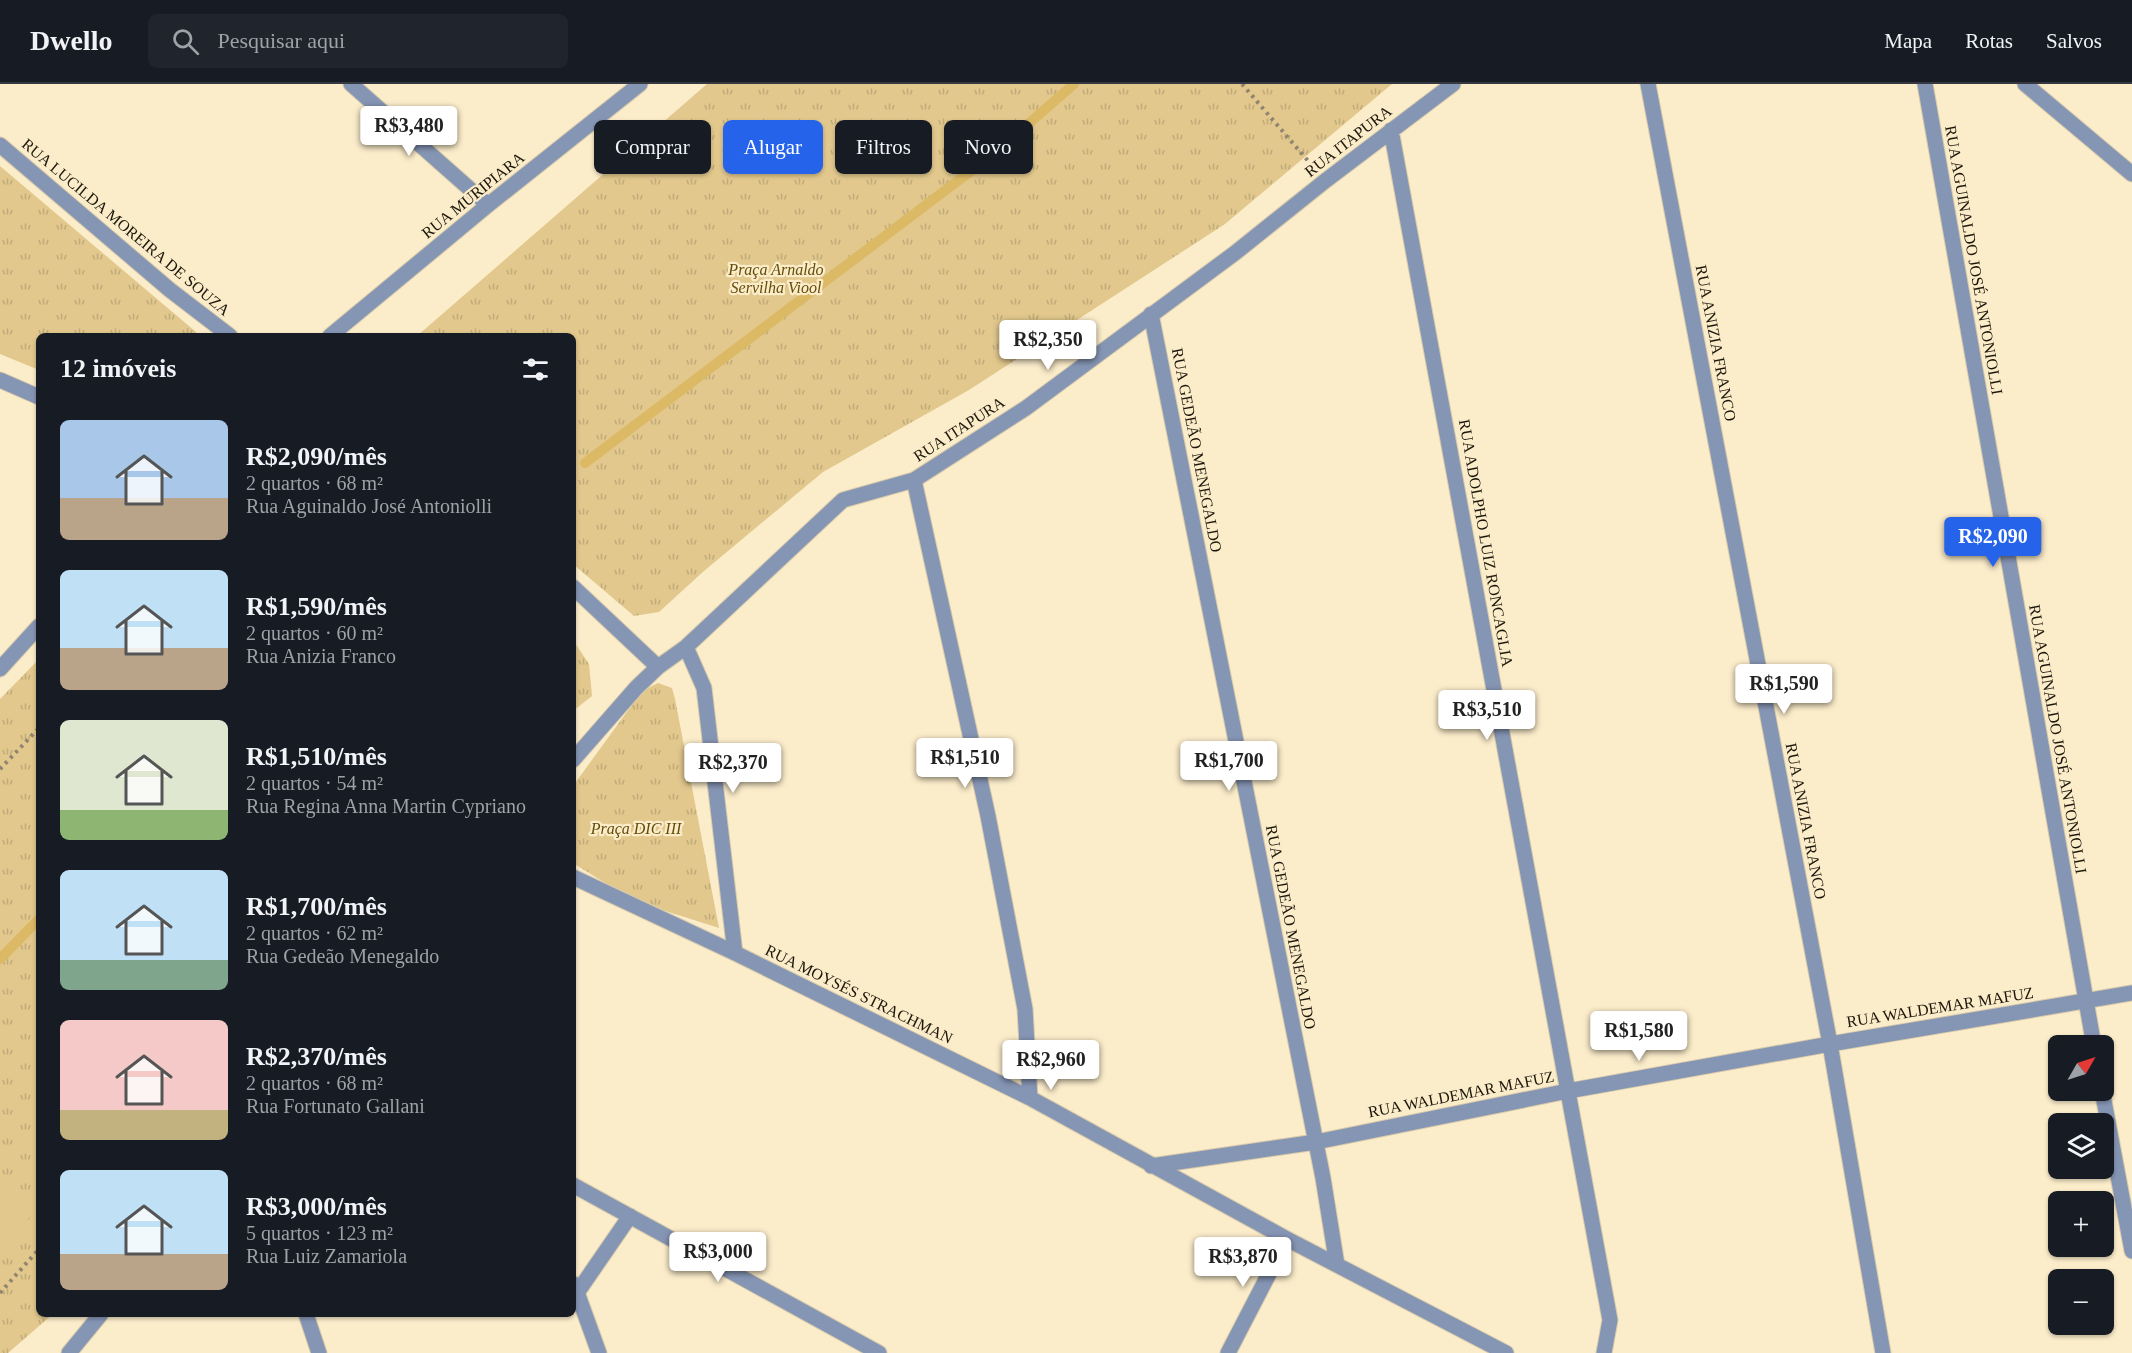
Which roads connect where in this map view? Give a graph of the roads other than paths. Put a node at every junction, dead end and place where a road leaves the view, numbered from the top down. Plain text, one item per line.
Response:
1 (351, 84) edge
2 (640, 84) edge
3 (1453, 84) edge
4 (1648, 84) edge
5 (1925, 84) edge
6 (2025, 84) edge
7 (1391, 130) junction
8 (0, 145) edge
9 (2132, 174) edge
10 (488, 205) junction
11 (1151, 314) junction
12 (226, 333) edge
13 (334, 333) edge
14 (0, 380) edge
15 (36, 396) edge
16 (914, 480) junction
17 (576, 589) edge
18 (36, 629) edge
19 (686, 647) junction
20 (658, 667) junction
21 (0, 669) edge
22 (576, 757) edge
23 (576, 878) edge
24 (735, 953) junction
25 (2132, 993) edge
26 (2085, 1001) junction
27 (2092, 1035) edge
28 (1830, 1044) junction
29 (1568, 1091) junction
30 (1030, 1098) junction
31 (2104, 1101) edge
32 (1316, 1142) junction
33 (1151, 1166) junction
34 (576, 1187) edge
35 (630, 1216) junction
36 (1287, 1239) junction
37 (2132, 1251) edge
38 (1337, 1265) junction
39 (576, 1286) edge
40 (576, 1290) edge
41 (99, 1317) edge
42 (307, 1317) edge
43 (69, 1353) edge
44 (319, 1353) edge
45 (599, 1353) edge
46 (879, 1353) edge
47 (1228, 1353) edge
48 (1506, 1353) edge
49 (1604, 1353) edge
50 (1883, 1353) edge

1 - 10 street
2 - 10 street, RUA MURIPIARA
3 - 7 street, RUA ITAPURA
4 - 28 street, RUA ANIZIA FRANCO
5 - 26 street, RUA AGUINALDO JOSÉ ANTONIOLLI
6 - 9 street
7 - 11 street, RUA ITAPURA
7 - 29 street, RUA ADOLPHO LUIZ RONCAGLIA
8 - 12 street, RUA LUCILDA MOREIRA DE SOUZA
10 - 13 street, RUA MURIPIARA
11 - 16 street, RUA ITAPURA
11 - 32 street, RUA GEDEÃO MENEGALDO
14 - 15 street
16 - 19 street, RUA ITAPURA
16 - 30 street
17 - 20 street
18 - 21 street
19 - 20 street, RUA ITAPURA
19 - 24 street
20 - 22 street, RUA ITAPURA
23 - 24 street, RUA MOYSÉS STRACHMAN
24 - 30 street, RUA MOYSÉS STRACHMAN
25 - 26 street, RUA WALDEMAR MAFUZ
26 - 27 street, RUA AGUINALDO JOSÉ ANTONIOLLI
26 - 28 street, RUA WALDEMAR MAFUZ
28 - 29 street, RUA WALDEMAR MAFUZ
28 - 50 street, RUA ANIZIA FRANCO
29 - 32 street, RUA WALDEMAR MAFUZ
29 - 49 street, RUA ADOLPHO LUIZ RONCAGLIA
30 - 33 street, RUA MOYSÉS STRACHMAN
31 - 37 street
32 - 33 street, RUA WALDEMAR MAFUZ
32 - 38 street, RUA GEDEÃO MENEGALDO
33 - 36 street, RUA MOYSÉS STRACHMAN
34 - 35 street
35 - 39 street
35 - 46 street
36 - 38 street, RUA MOYSÉS STRACHMAN
36 - 47 street
38 - 48 street, RUA MOYSÉS STRACHMAN
40 - 45 street
41 - 43 street
42 - 44 street

